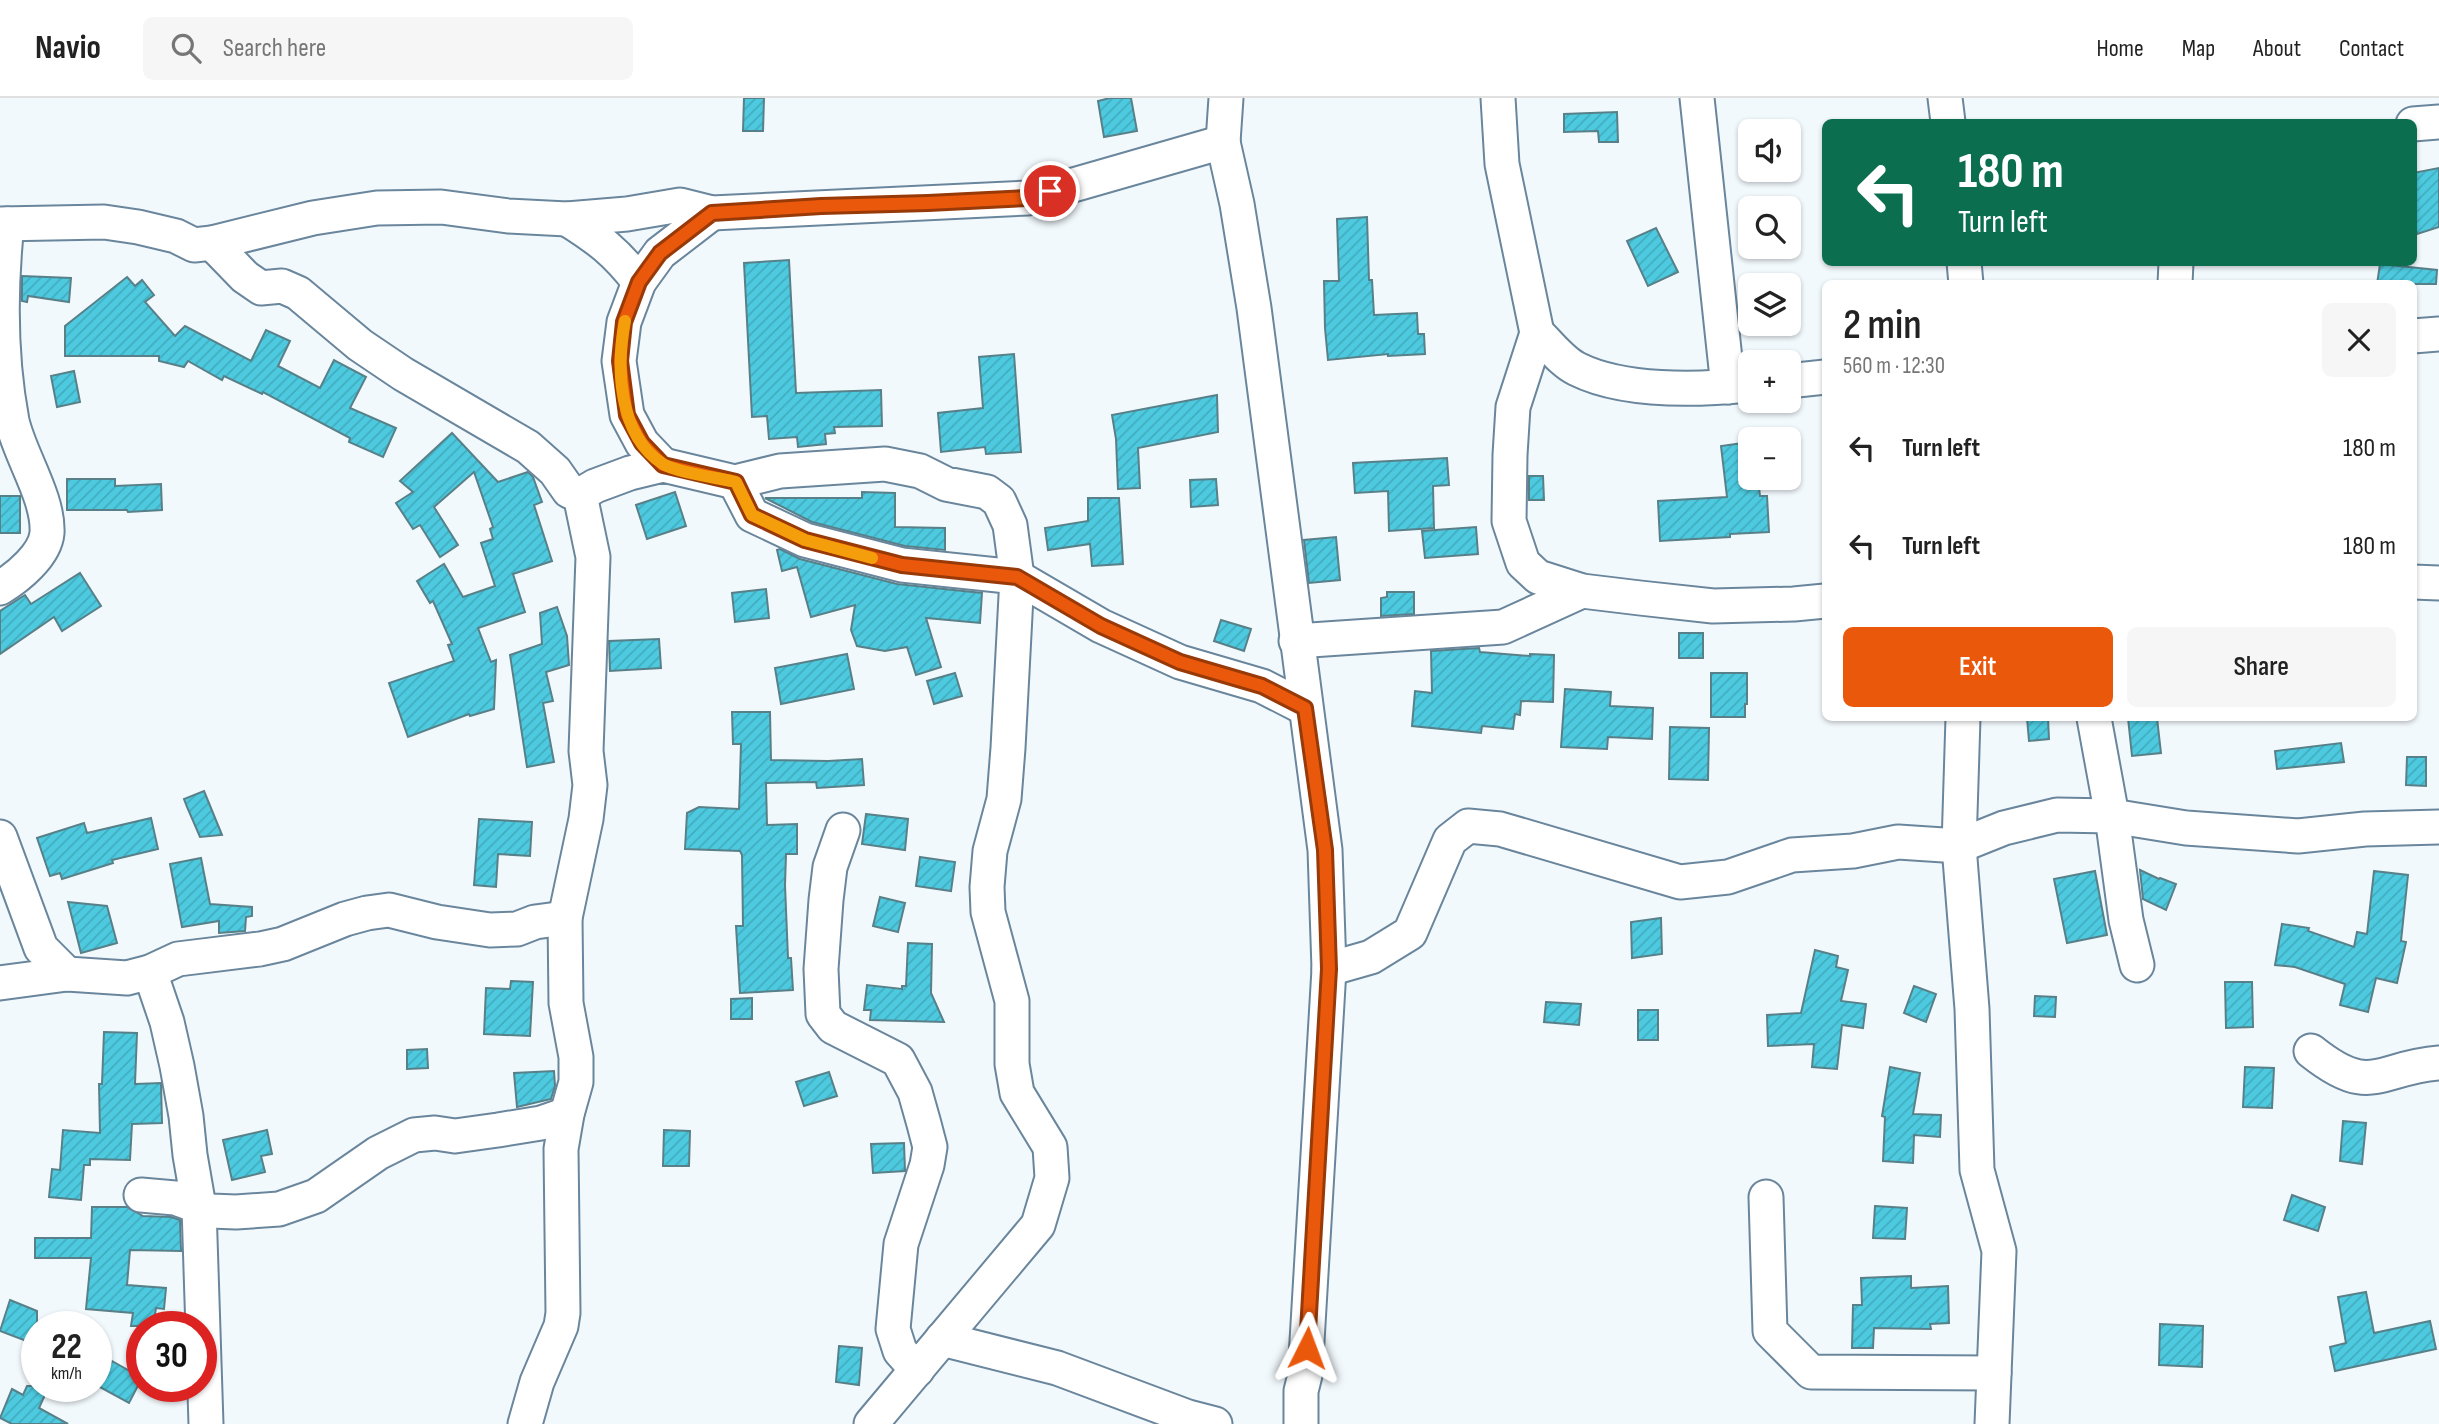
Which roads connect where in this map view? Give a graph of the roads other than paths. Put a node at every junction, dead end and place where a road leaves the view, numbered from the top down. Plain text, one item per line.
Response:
1 (1226, 98) edge
2 (1498, 98) edge
3 (1697, 98) edge
4 (1945, 98) edge
5 (1948, 119) edge
6 (2439, 122) edge
7 (2417, 124) edge
8 (1223, 142) junction
9 (712, 213) junction
10 (568, 219) junction
11 (3, 224) edge
12 (212, 243) junction
13 (639, 282) junction
14 (1536, 333) junction
15 (2439, 334) edge
16 (2417, 336) edge
17 (1822, 377) edge
18 (1738, 379) edge
19 (1801, 379) edge
20 (1738, 386) edge
21 (663, 465) junction
22 (736, 482) junction
23 (580, 495) junction
24 (32, 560) junction
25 (0, 569) edge
26 (1017, 577) junction
27 (2417, 582) edge
28 (2439, 583) edge
29 (0, 588) edge
30 (1582, 591) junction
31 (1822, 601) edge
32 (1296, 641) junction
33 (1305, 708) junction
34 (1963, 721) edge
35 (2095, 721) edge
36 (2112, 816) junction
37 (2439, 827) edge
38 (843, 830) dead end
39 (0, 837) edge
40 (1959, 846) junction
41 (565, 918) junction
42 (2137, 965) dead end
43 (1329, 969) junction
44 (149, 972) junction
45 (67, 974) junction
46 (0, 983) edge
47 (2311, 1051) dead end
48 (2439, 1063) edge
49 (567, 1114) junction
50 (141, 1195) dead end
51 (1766, 1197) dead end
52 (200, 1207) junction
53 (942, 1339) junction
54 (917, 1370) junction
55 (1994, 1373) junction
56 (1301, 1391) junction
57 (206, 1424) edge
58 (525, 1424) edge
59 (871, 1424) edge
60 (1214, 1424) edge
61 (1274, 1424) edge
62 (1301, 1424) edge
63 (1992, 1424) edge

1 - 8 street
2 - 14 street
3 - 18 street
4 - 5 street
6 - 7 street
8 - 9 street
8 - 32 street
9 - 10 street
9 - 13 street
10 - 12 street
10 - 13 street
11 - 12 street
11 - 24 street
12 - 23 street
13 - 21 street
14 - 20 street
14 - 30 street
15 - 16 street
17 - 19 street
21 - 22 street
21 - 23 street
22 - 26 street
22 - 26 street
23 - 41 street
24 - 25 street
24 - 29 street
26 - 33 street
26 - 53 street
27 - 28 street
30 - 31 street
30 - 32 street
32 - 33 street
33 - 43 street
34 - 40 street
35 - 36 street
36 - 37 street
36 - 40 street
36 - 42 street
38 - 54 street
39 - 45 street
40 - 43 street
40 - 55 street
41 - 44 street
41 - 49 street
43 - 56 street
44 - 45 street
44 - 52 street
45 - 46 street
47 - 48 street
49 - 52 street
49 - 58 street
50 - 52 street
51 - 55 street
52 - 57 street
53 - 54 street
53 - 60 street
54 - 59 street
55 - 63 street
56 - 61 street
56 - 62 street

